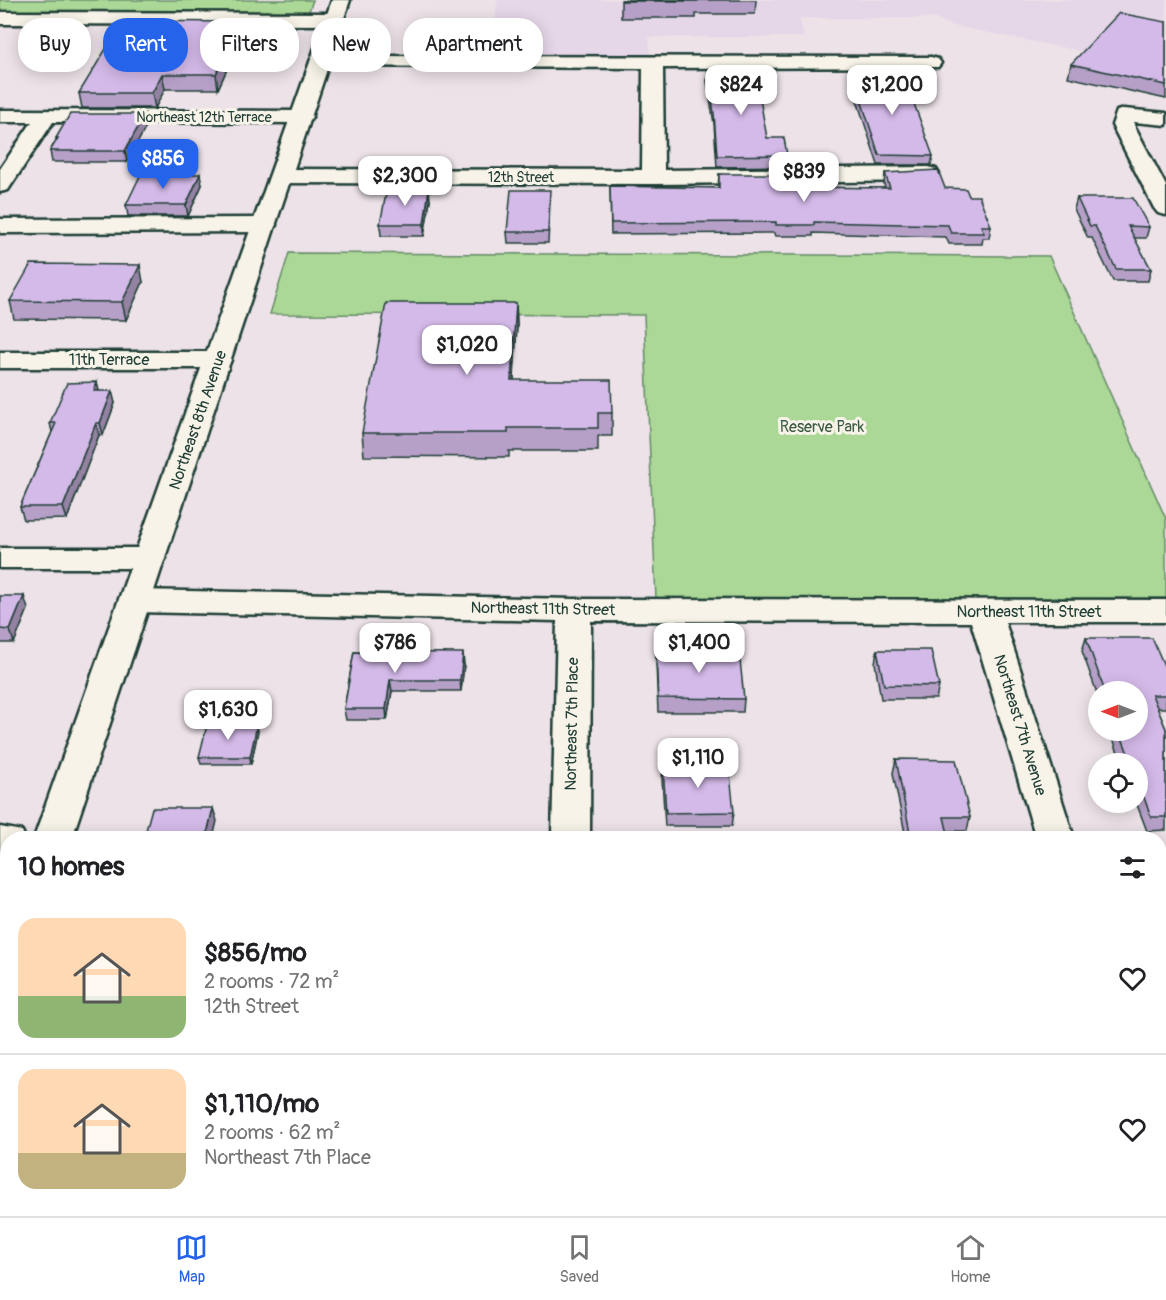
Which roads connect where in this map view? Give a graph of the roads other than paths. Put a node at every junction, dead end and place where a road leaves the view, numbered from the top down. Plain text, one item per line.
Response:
1 (338, 9) edge
2 (0, 18) edge
3 (391, 62) edge
4 (931, 63) dead end
5 (653, 64) junction
6 (317, 72) edge
7 (0, 116) edge
8 (47, 116) junction
9 (301, 117) junction
10 (1166, 119) edge
11 (928, 174) edge
12 (281, 176) junction
13 (653, 177) junction
14 (0, 185) edge
15 (1166, 208) edge
16 (264, 225) junction
17 (0, 226) edge
18 (0, 360) edge
19 (218, 360) junction
20 (0, 558) edge
21 (150, 558) junction
22 (136, 601) junction
23 (574, 610) junction
24 (1166, 611) edge
25 (985, 612) junction
26 (55, 831) edge
27 (571, 831) edge
28 (1053, 831) edge

1 - 2 street
3 - 5 street
4 - 5 street
5 - 13 street
6 - 9 street, Northeast 8th Avenue
7 - 8 street, Northeast 12th Terrace
8 - 9 street, Northeast 12th Terrace
8 - 14 street
9 - 12 street, Northeast 8th Avenue
10 - 15 street
11 - 13 street, 12th Street
12 - 13 street, 12th Street
12 - 16 street, Northeast 8th Avenue
16 - 17 street
16 - 19 street, Northeast 8th Avenue
18 - 19 street, 11th Terrace
19 - 21 street, Northeast 8th Avenue
20 - 21 street
21 - 22 street, Northeast 8th Avenue
22 - 23 street, Northeast 11th Street
22 - 26 street, Northeast 8th Avenue
23 - 25 street, Northeast 11th Street
23 - 27 street, Northeast 7th Place
24 - 25 street, Northeast 11th Street
25 - 28 street, Northeast 7th Avenue

